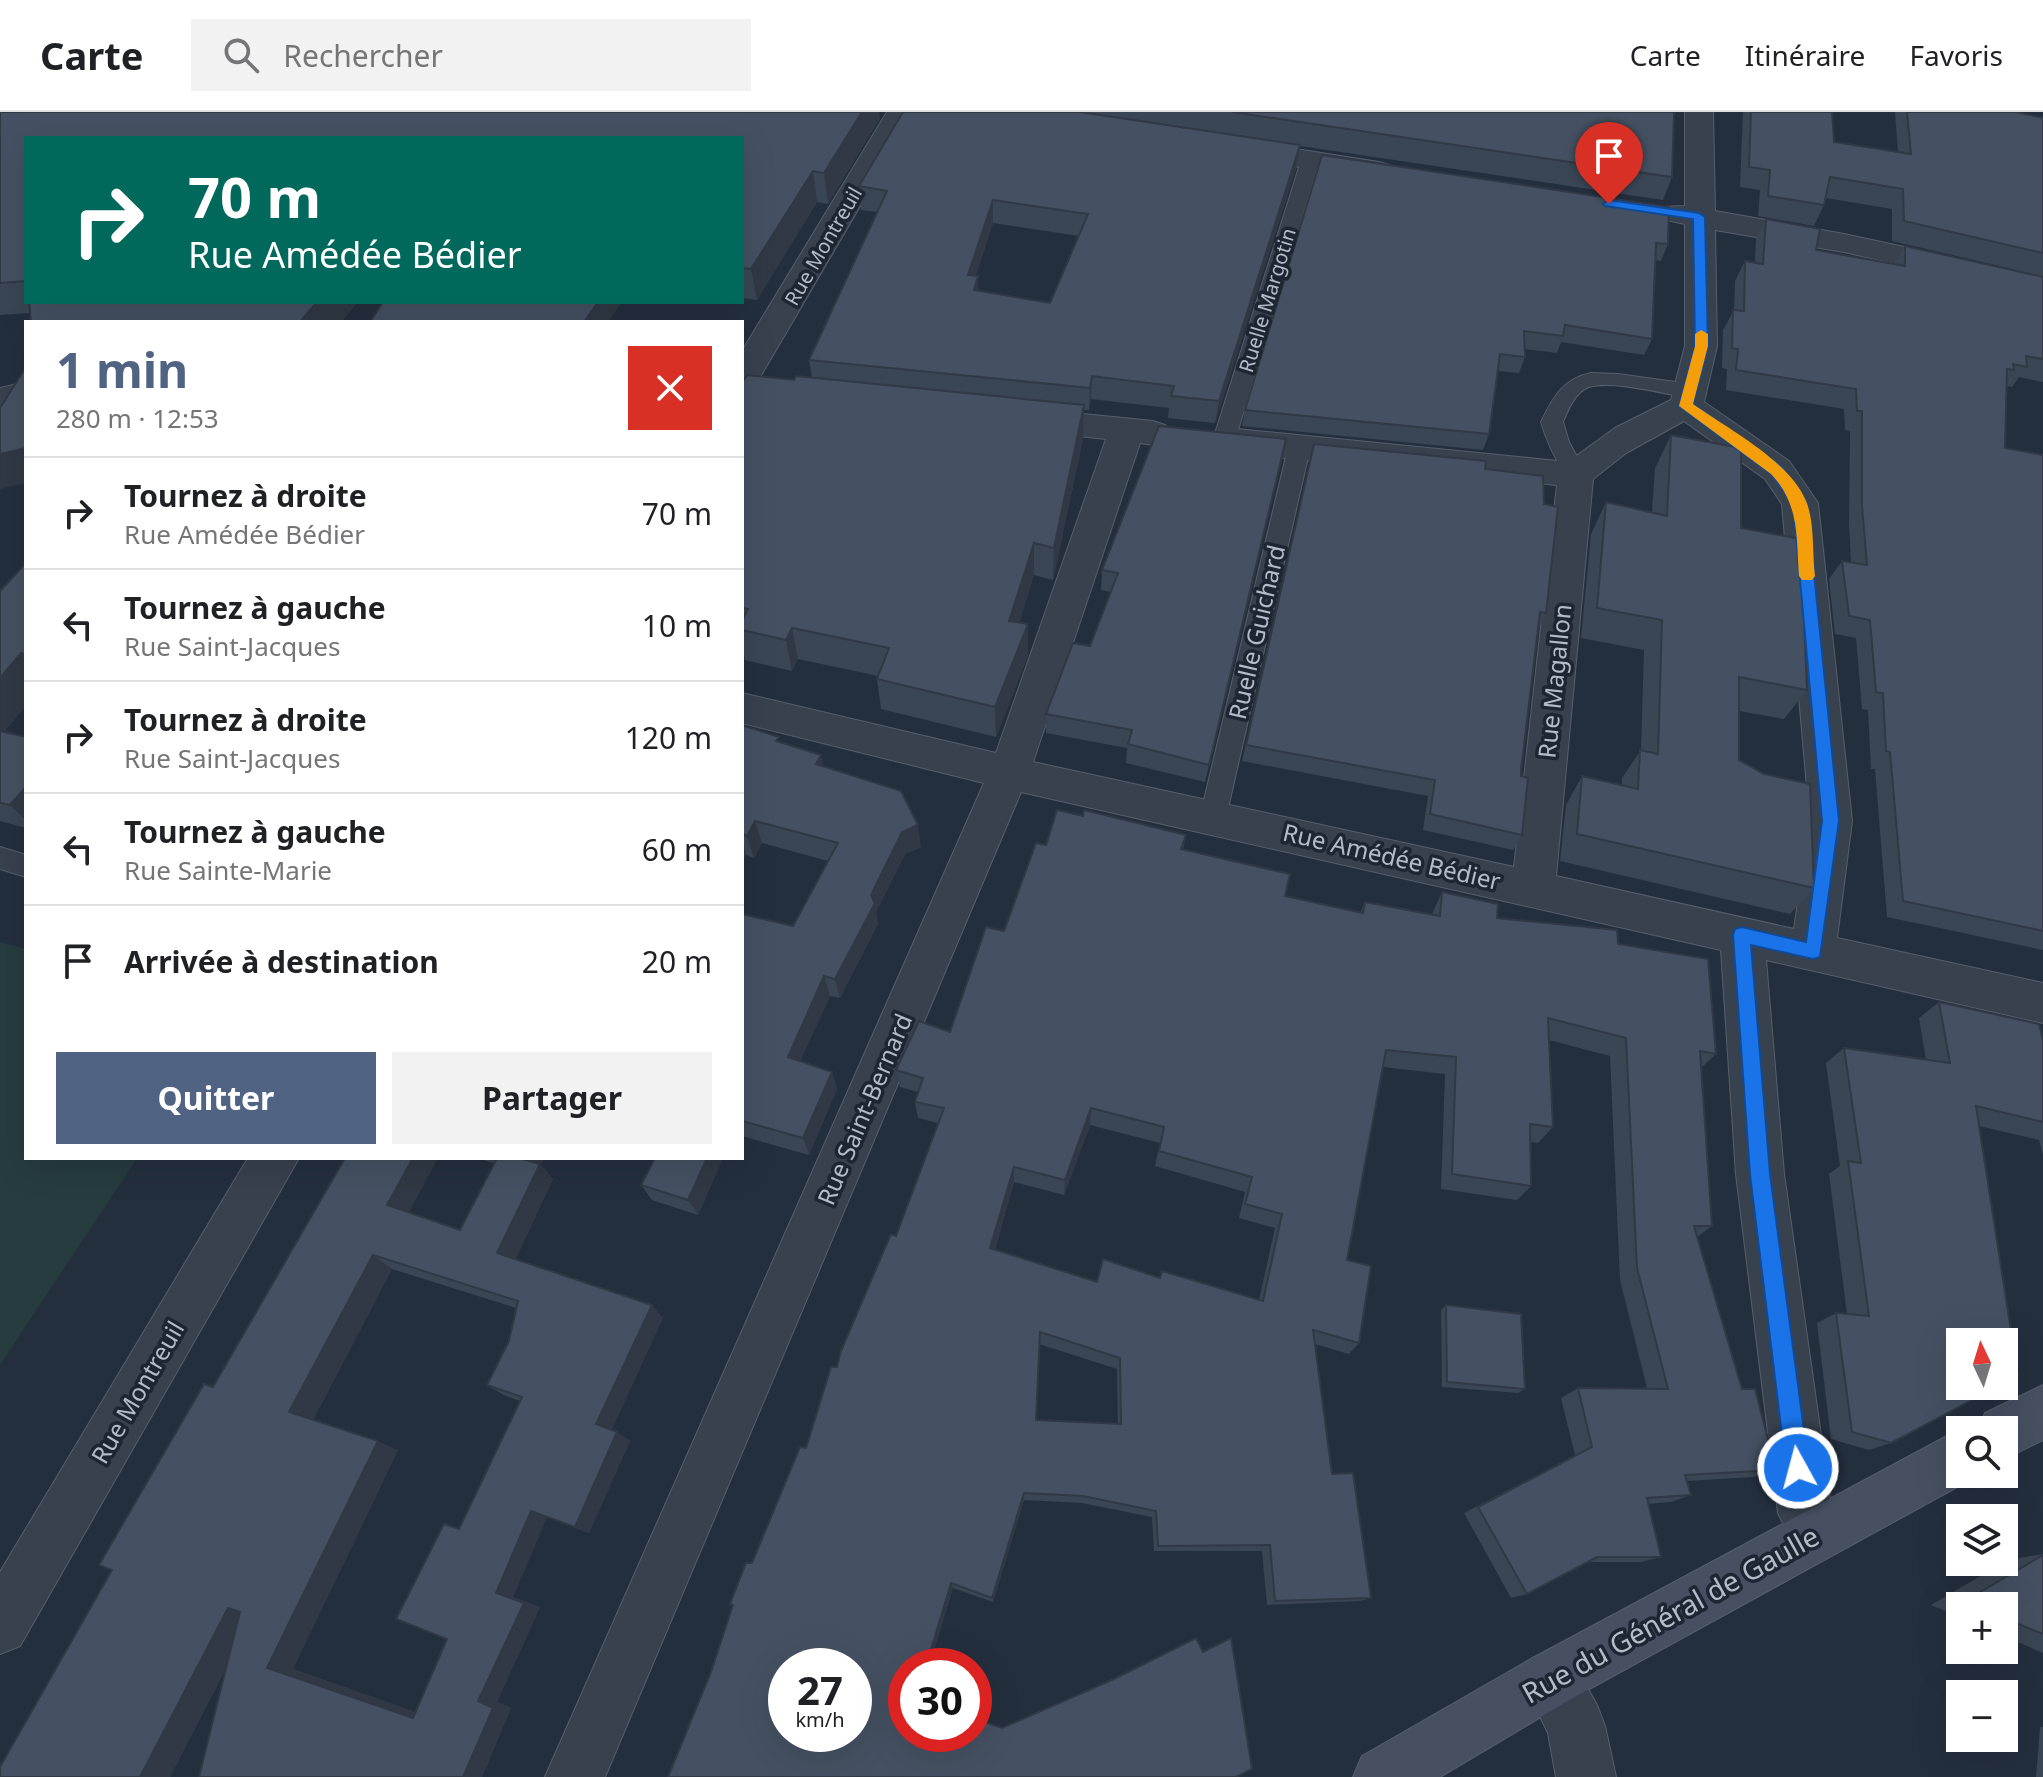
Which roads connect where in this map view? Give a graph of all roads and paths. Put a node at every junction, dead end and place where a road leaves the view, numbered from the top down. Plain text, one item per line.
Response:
1 (901, 112) edge
2 (1689, 116) edge
3 (1202, 144) edge
4 (1310, 161) junction
5 (1404, 174) edge
6 (1653, 210) edge
7 (1699, 217) junction
8 (2043, 287) edge
9 (752, 387) edge
10 (24, 393) edge
11 (1688, 398) junction
12 (0, 399) edge
13 (987, 415) edge
14 (1125, 430) junction
15 (1201, 438) junction
16 (1299, 448) junction
17 (1569, 475) junction
18 (744, 708) edge
19 (1009, 773) junction
20 (1213, 817) junction
21 (0, 858) edge
22 (24, 865) edge
23 (1533, 888) junction
24 (1742, 935) junction
25 (1813, 951) junction
26 (2043, 1003) edge
27 (274, 1160) edge
28 (2043, 1411) edge
29 (2018, 1424) edge
30 (1946, 1463) edge
31 (1816, 1533) junction
32 (0, 1626) edge
33 (1551, 1679) junction
34 (575, 1777) edge
35 (1383, 1777) edge
36 (1586, 1777) edge

1 - 9 street, Rue Montreuil
2 - 7 street
3 - 4 street
4 - 5 street
4 - 15 lane, Ruelle Margotin
6 - 7 street
7 - 8 street
7 - 11 street
10 - 12 street
11 - 17 street
11 - 17 lane
11 - 25 street
13 - 14 street
14 - 15 street
14 - 19 street, Rue Saint-Bernard
15 - 16 street
16 - 17 street
16 - 20 lane, Ruelle Guichard
17 - 23 street, Rue Magallon
18 - 19 street, Rue Amédée Bédier
19 - 20 street, Rue Amédée Bédier
19 - 34 street, Rue Saint-Bernard
20 - 23 street, Rue Amédée Bédier
21 - 22 lane
23 - 24 street, Rue Amédée Bédier
24 - 25 street, Rue Amédée Bédier
24 - 31 street
25 - 26 street, Rue Amédée Bédier
27 - 32 street, Rue Montreuil
28 - 29 main road
30 - 31 main road, Rue du Général de Gaulle
31 - 33 main road, Rue du Général de Gaulle
33 - 35 main road, Rue du Général de Gaulle
33 - 36 street

